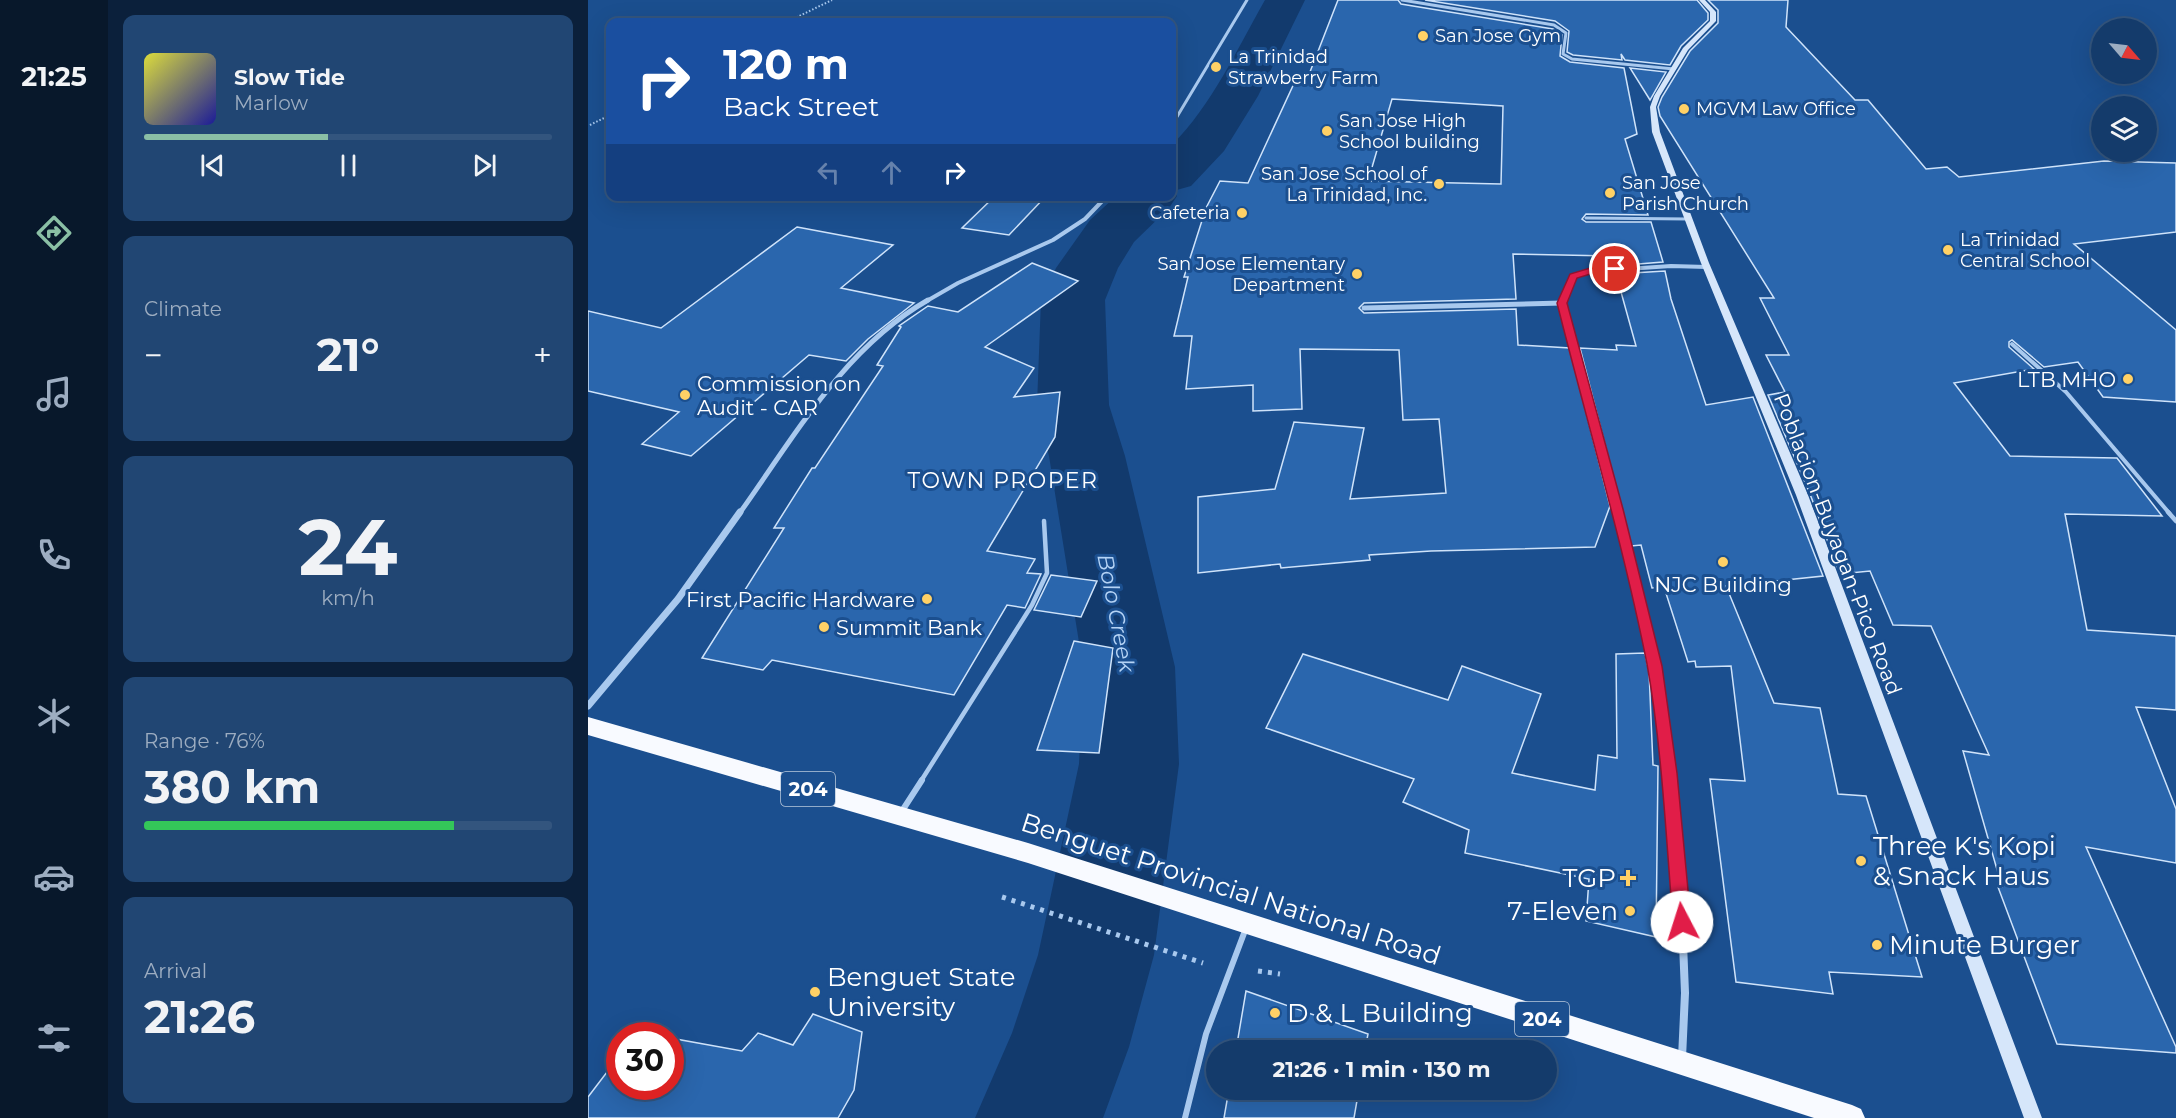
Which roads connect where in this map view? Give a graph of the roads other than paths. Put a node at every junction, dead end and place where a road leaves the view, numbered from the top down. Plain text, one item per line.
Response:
1 (1247, 0) edge
2 (1402, 0) edge
3 (1702, 0) edge
4 (1674, 69) junction
5 (1176, 118) edge
6 (1102, 201) edge
7 (1586, 218) dead end
8 (1689, 219) junction
9 (1707, 267) junction
10 (1562, 303) junction
11 (1364, 308) dead end
12 (2012, 345) dead end
13 (1044, 521) dead end
14 (2176, 522) edge
15 (588, 706) edge
16 (588, 726) edge
17 (899, 816) junction
18 (1240, 920) junction
19 (1682, 1063) junction
20 (1185, 1118) edge
21 (1852, 1118) edge
22 (2033, 1118) edge

1 - 5 street
2 - 4 street
3 - 4 main road, Poblacion-Buyagan-Pico Road
4 - 8 main road, Poblacion-Buyagan-Pico Road
6 - 15 street
7 - 8 lane
8 - 9 main road, Poblacion-Buyagan-Pico Road
9 - 10 street
9 - 22 main road, Poblacion-Buyagan-Pico Road
10 - 11 street
10 - 19 street
12 - 14 lane
13 - 17 lane
16 - 17 highway, Benguet Provincial National Road / 204
17 - 18 highway, Benguet Provincial National Road / 204
18 - 19 highway, Benguet Provincial National Road / 204
18 - 20 lane
19 - 21 highway, Benguet Provincial National Road / 204

